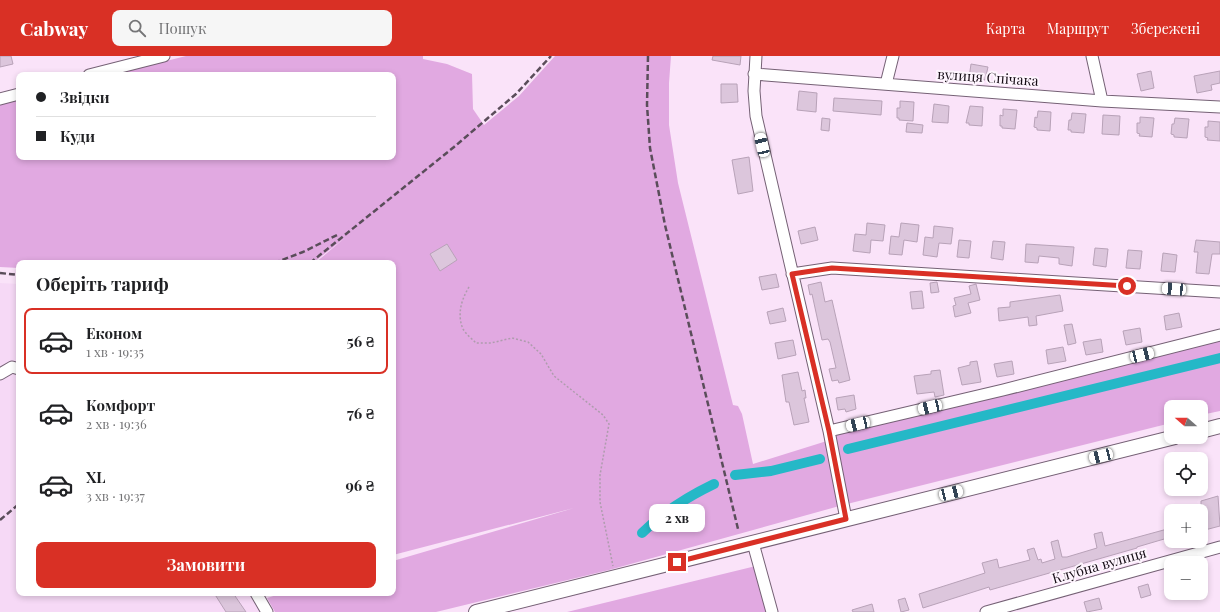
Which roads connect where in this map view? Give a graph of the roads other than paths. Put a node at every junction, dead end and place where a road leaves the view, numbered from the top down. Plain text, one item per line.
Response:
1 (164, 56) edge
2 (756, 56) edge
3 (893, 56) edge
4 (1092, 56) edge
5 (101, 72) edge
6 (754, 74) junction
7 (886, 84) junction
8 (16, 95) edge
9 (0, 98) edge
10 (1102, 101) junction
11 (1220, 107) edge
12 (792, 274) junction
13 (1220, 292) edge
14 (1220, 335) edge
15 (16, 368) edge
16 (0, 374) edge
17 (1220, 426) edge
18 (1208, 429) edge
19 (829, 431) junction
20 (1164, 440) edge
21 (846, 519) junction
22 (753, 543) junction
23 (1220, 547) edge
24 (258, 596) edge
25 (267, 612) edge
26 (476, 612) edge
27 (772, 612) edge
28 (986, 612) edge

1 - 5 street
2 - 6 street
3 - 7 street
4 - 10 street
6 - 7 street, вулиця Спічака
6 - 12 street
7 - 10 street, вулиця Спічака
8 - 9 street
10 - 11 street, вулиця Спічака
12 - 13 street
12 - 19 street
14 - 19 street
15 - 16 street
17 - 18 main road
19 - 21 street
20 - 21 main road
21 - 22 main road
22 - 26 main road
22 - 27 street
23 - 28 street, Клубна вулиця
24 - 25 street

